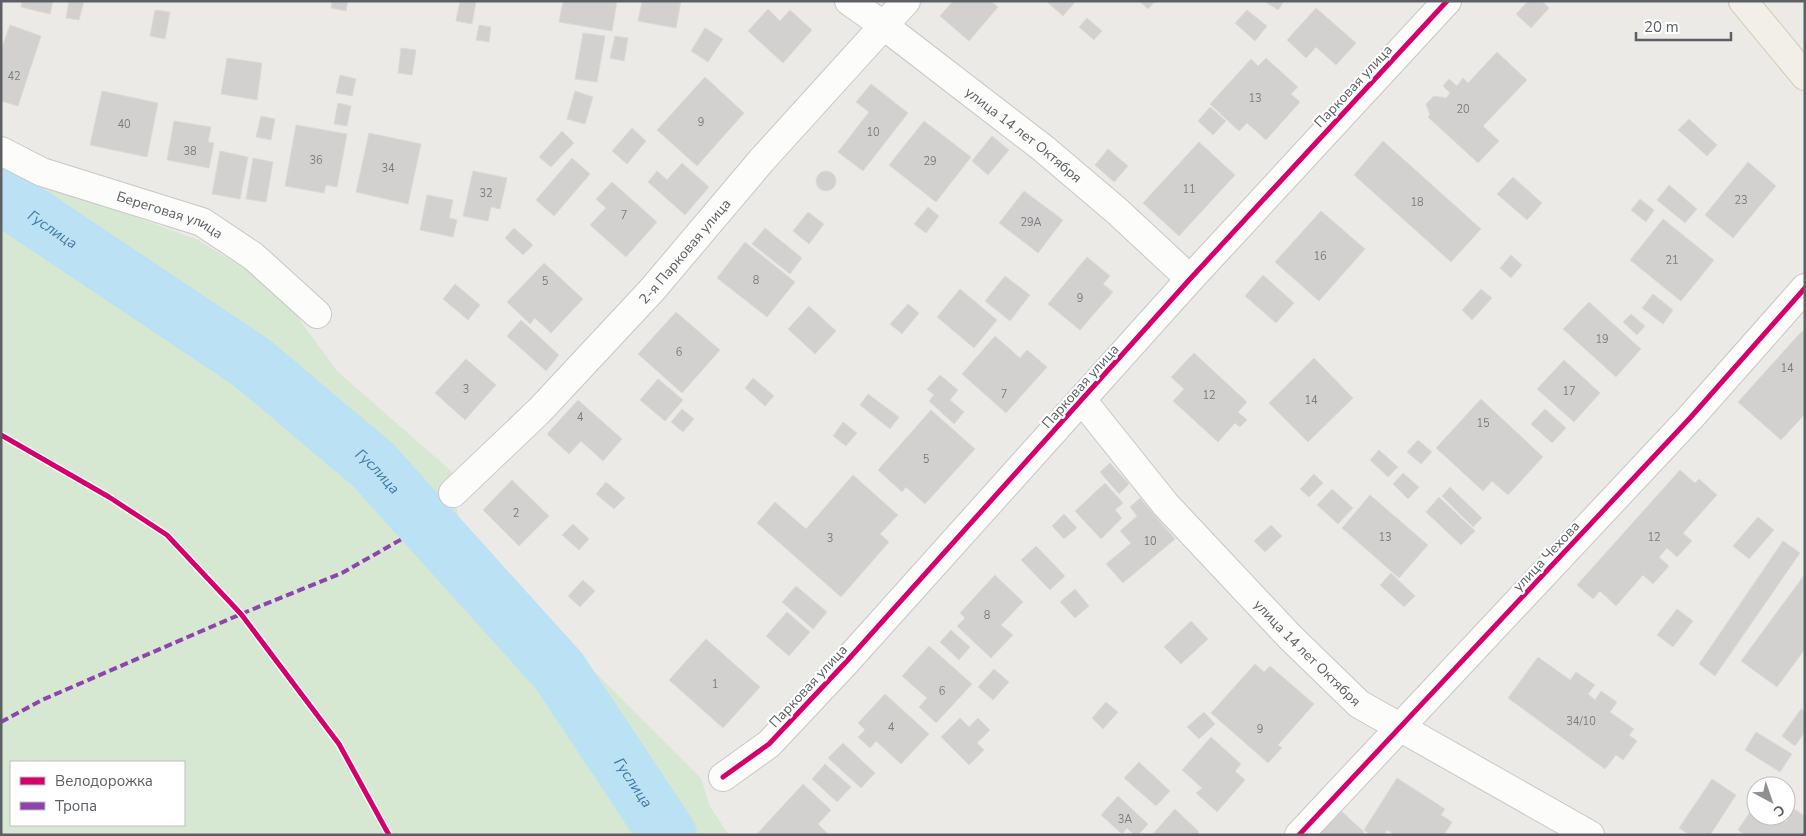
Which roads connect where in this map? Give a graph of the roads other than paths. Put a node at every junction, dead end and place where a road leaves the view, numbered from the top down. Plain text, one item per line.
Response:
1 (849, 1) edge
2 (906, 1) edge
3 (1447, 1) edge
4 (1743, 1) edge
5 (883, 25) junction
6 (1805, 76) edge
7 (1, 151) edge
8 (1190, 279) junction
9 (1805, 288) edge
10 (317, 314) dead end
11 (1082, 400) junction
12 (453, 492) dead end
13 (1401, 728) junction
14 (723, 777) dead end
15 (1299, 835) edge
16 (1590, 835) edge

1 - 5 street, улица 14 лет Октября
2 - 5 street, 2-я Парковая улица
3 - 8 street, Парковая улица
4 - 6 main road
5 - 8 street, улица 14 лет Октября
5 - 12 street, 2-я Парковая улица
7 - 10 street, Береговая улица
8 - 11 street, Парковая улица
9 - 13 street, улица Чехова
11 - 13 street, улица 14 лет Октября
11 - 14 street, Парковая улица
13 - 15 street, улица Чехова
13 - 16 street, улица 14 лет Октября

